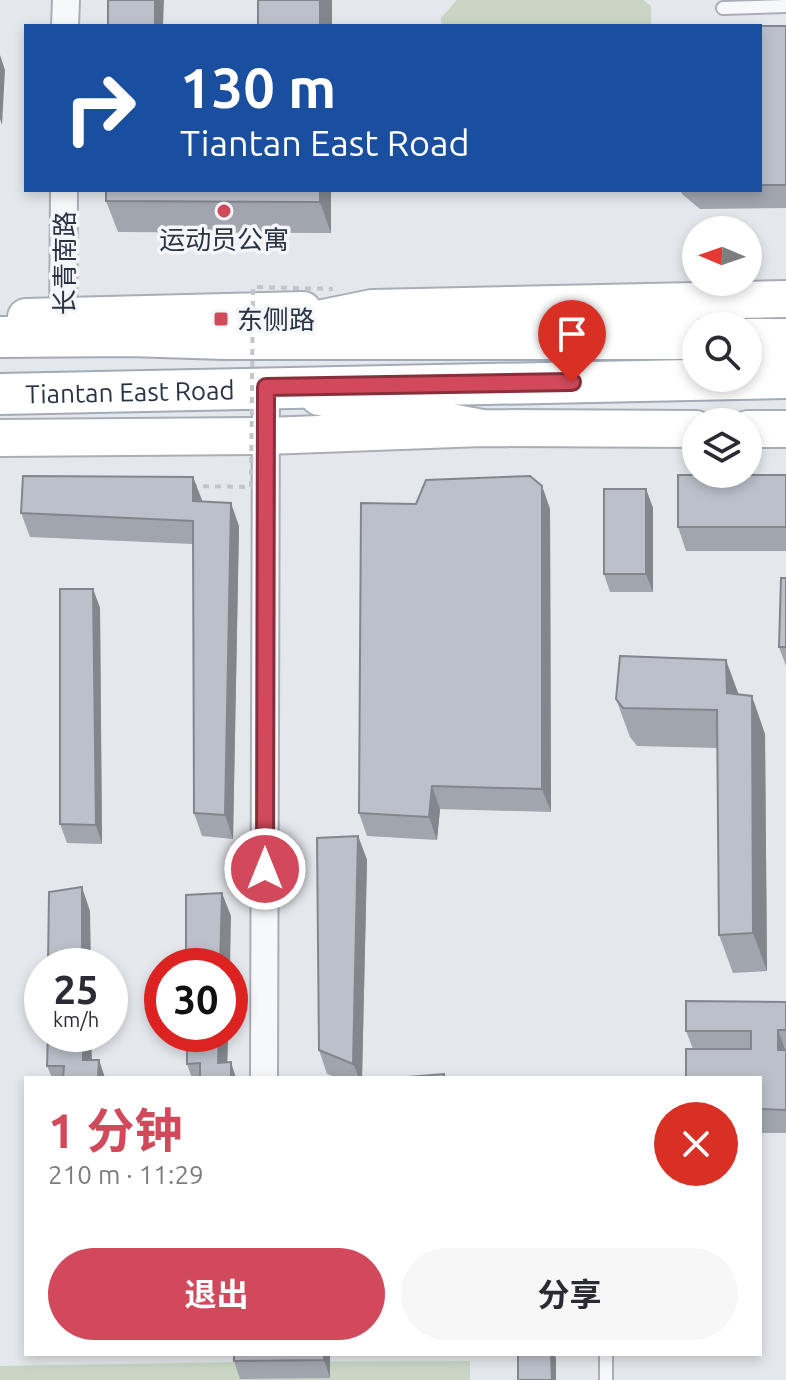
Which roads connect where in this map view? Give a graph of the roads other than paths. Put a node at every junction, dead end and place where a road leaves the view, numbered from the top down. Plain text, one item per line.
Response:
1 (66, 0) edge
2 (786, 6) edge
3 (723, 8) dead end
4 (65, 24) edge
5 (64, 192) edge
6 (786, 299) edge
7 (372, 308) junction
8 (0, 317) edge
9 (63, 327) junction
10 (0, 337) edge
11 (225, 339) junction
12 (682, 339) edge
13 (762, 339) edge
14 (786, 339) edge
15 (786, 378) edge
16 (266, 387) junction
17 (0, 394) edge
18 (482, 428) junction
19 (682, 429) edge
20 (762, 429) edge
21 (786, 429) edge
22 (266, 436) junction
23 (0, 438) edge
24 (264, 1076) edge
25 (606, 1356) edge
26 (606, 1380) edge

1 - 4 street
2 - 3 lane
5 - 9 street, 长青南路
6 - 7 street
7 - 9 street
7 - 11 street
8 - 9 street
9 - 10 main road, Tiantan East Road
9 - 11 main road, Tiantan East Road
11 - 12 main road, Tiantan East Road
13 - 14 main road
15 - 16 main road, Tiantan East Road
16 - 17 main road, Tiantan East Road
16 - 18 street
16 - 22 street
18 - 19 street
18 - 22 street
20 - 21 street
22 - 23 street
22 - 24 street
25 - 26 lane

